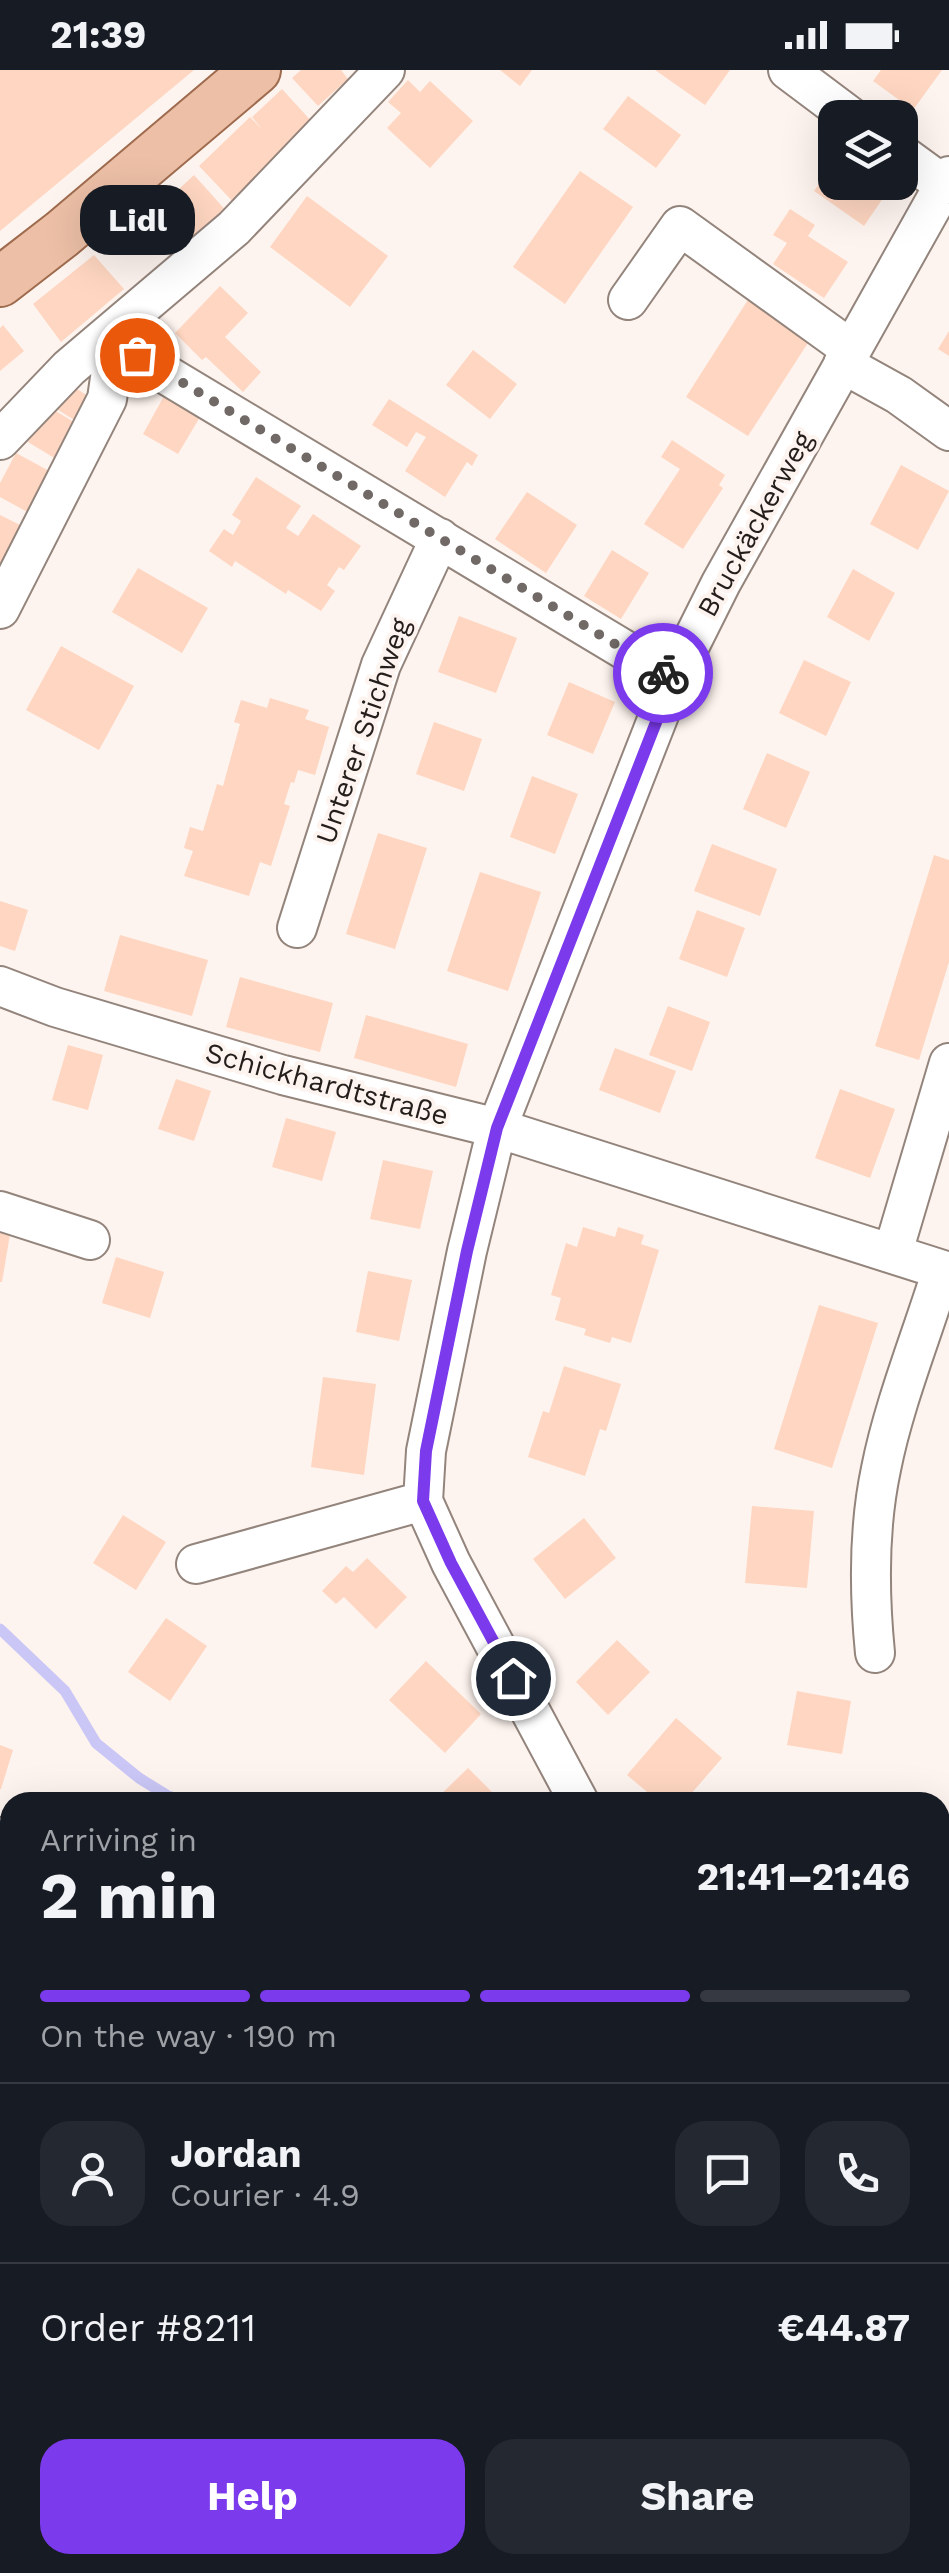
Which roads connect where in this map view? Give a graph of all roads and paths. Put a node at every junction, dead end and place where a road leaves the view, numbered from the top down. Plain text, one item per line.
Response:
1 (256, 70) edge
2 (385, 70) edge
3 (788, 70) edge
4 (828, 100) edge
5 (918, 164) edge
6 (947, 181) edge
7 (0, 282) edge
8 (628, 300) dead end
9 (108, 336) junction
10 (848, 357) junction
11 (949, 431) edge
12 (0, 440) edge
13 (440, 538) junction
14 (0, 609) edge
15 (673, 679) junction
16 (297, 928) dead end
17 (0, 986) edge
18 (949, 1063) edge
19 (497, 1128) junction
20 (0, 1211) edge
21 (90, 1240) dead end
22 (892, 1252) junction
23 (945, 1271) edge
24 (423, 1501) junction
25 (196, 1564) dead end
26 (874, 1653) dead end
27 (574, 1792) edge

1 - 7 main road
2 - 9 street
3 - 4 street
5 - 6 street, Bruckäckerweg
6 - 10 street, Bruckäckerweg
8 - 10 street
9 - 12 street
9 - 13 street
9 - 14 street
10 - 11 street
10 - 15 street, Bruckäckerweg
13 - 15 street
13 - 16 street, Unterer Stichweg
15 - 19 street, Bruckäckerweg
17 - 19 street, Schickhardtstraße
18 - 22 street
19 - 22 street, Schickhardtstraße
19 - 24 street, Bruckäckerweg
20 - 21 street
22 - 23 street, Schickhardtstraße
23 - 26 street, Schickhardtstraße
24 - 25 street
24 - 27 street, Bruckäckerweg

